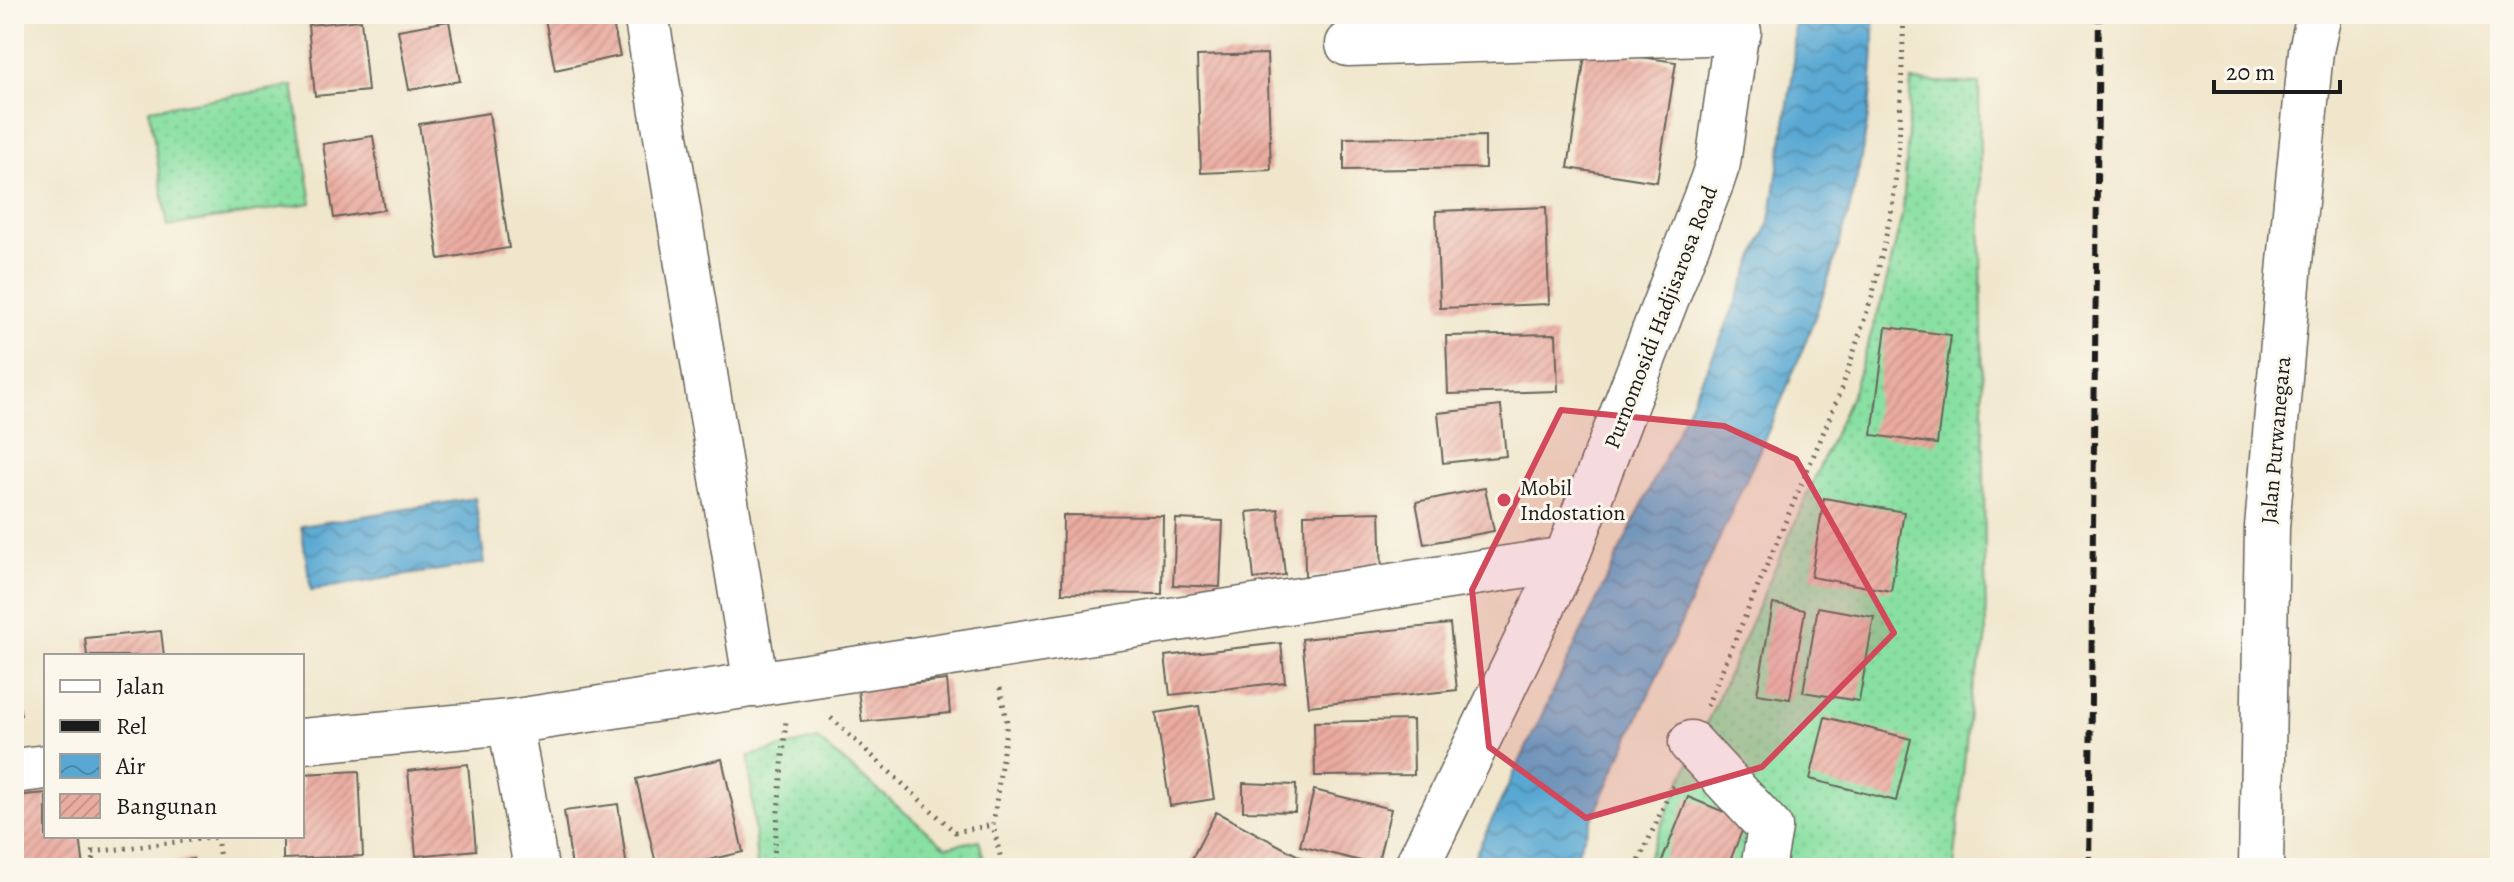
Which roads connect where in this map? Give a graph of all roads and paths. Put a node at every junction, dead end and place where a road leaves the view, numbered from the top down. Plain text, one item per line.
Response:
1 (646, 14) edge
2 (1904, 14) edge
3 (2319, 14) edge
4 (1739, 23) edge
5 (1348, 44) dead end
6 (1566, 559) junction
7 (993, 648) junction
8 (782, 700) junction
9 (826, 713) dead end
10 (510, 722) junction
11 (304, 741) edge
12 (1691, 743) junction
13 (44, 767) edge
14 (14, 771) edge
15 (993, 825) junction
16 (202, 838) edge
17 (218, 838) edge
18 (94, 868) edge
19 (221, 868) edge
20 (536, 868) edge
21 (773, 868) edge
22 (1003, 868) edge
23 (1416, 868) edge
24 (1636, 868) edge
25 (1763, 868) edge
26 (2261, 868) edge

1 - 8 street
2 - 12 path
3 - 26 street, Jalan Purwanegara
4 - 5 street
4 - 6 street, Purnomosidi Hadjisarosa Road
6 - 7 street
6 - 23 street, Purnomosidi Hadjisarosa Road
7 - 8 street
7 - 15 path
8 - 10 street
8 - 21 path
9 - 15 path
10 - 11 street
10 - 20 street
12 - 24 path
12 - 25 street
13 - 14 street
15 - 22 path
16 - 18 path
17 - 19 path

